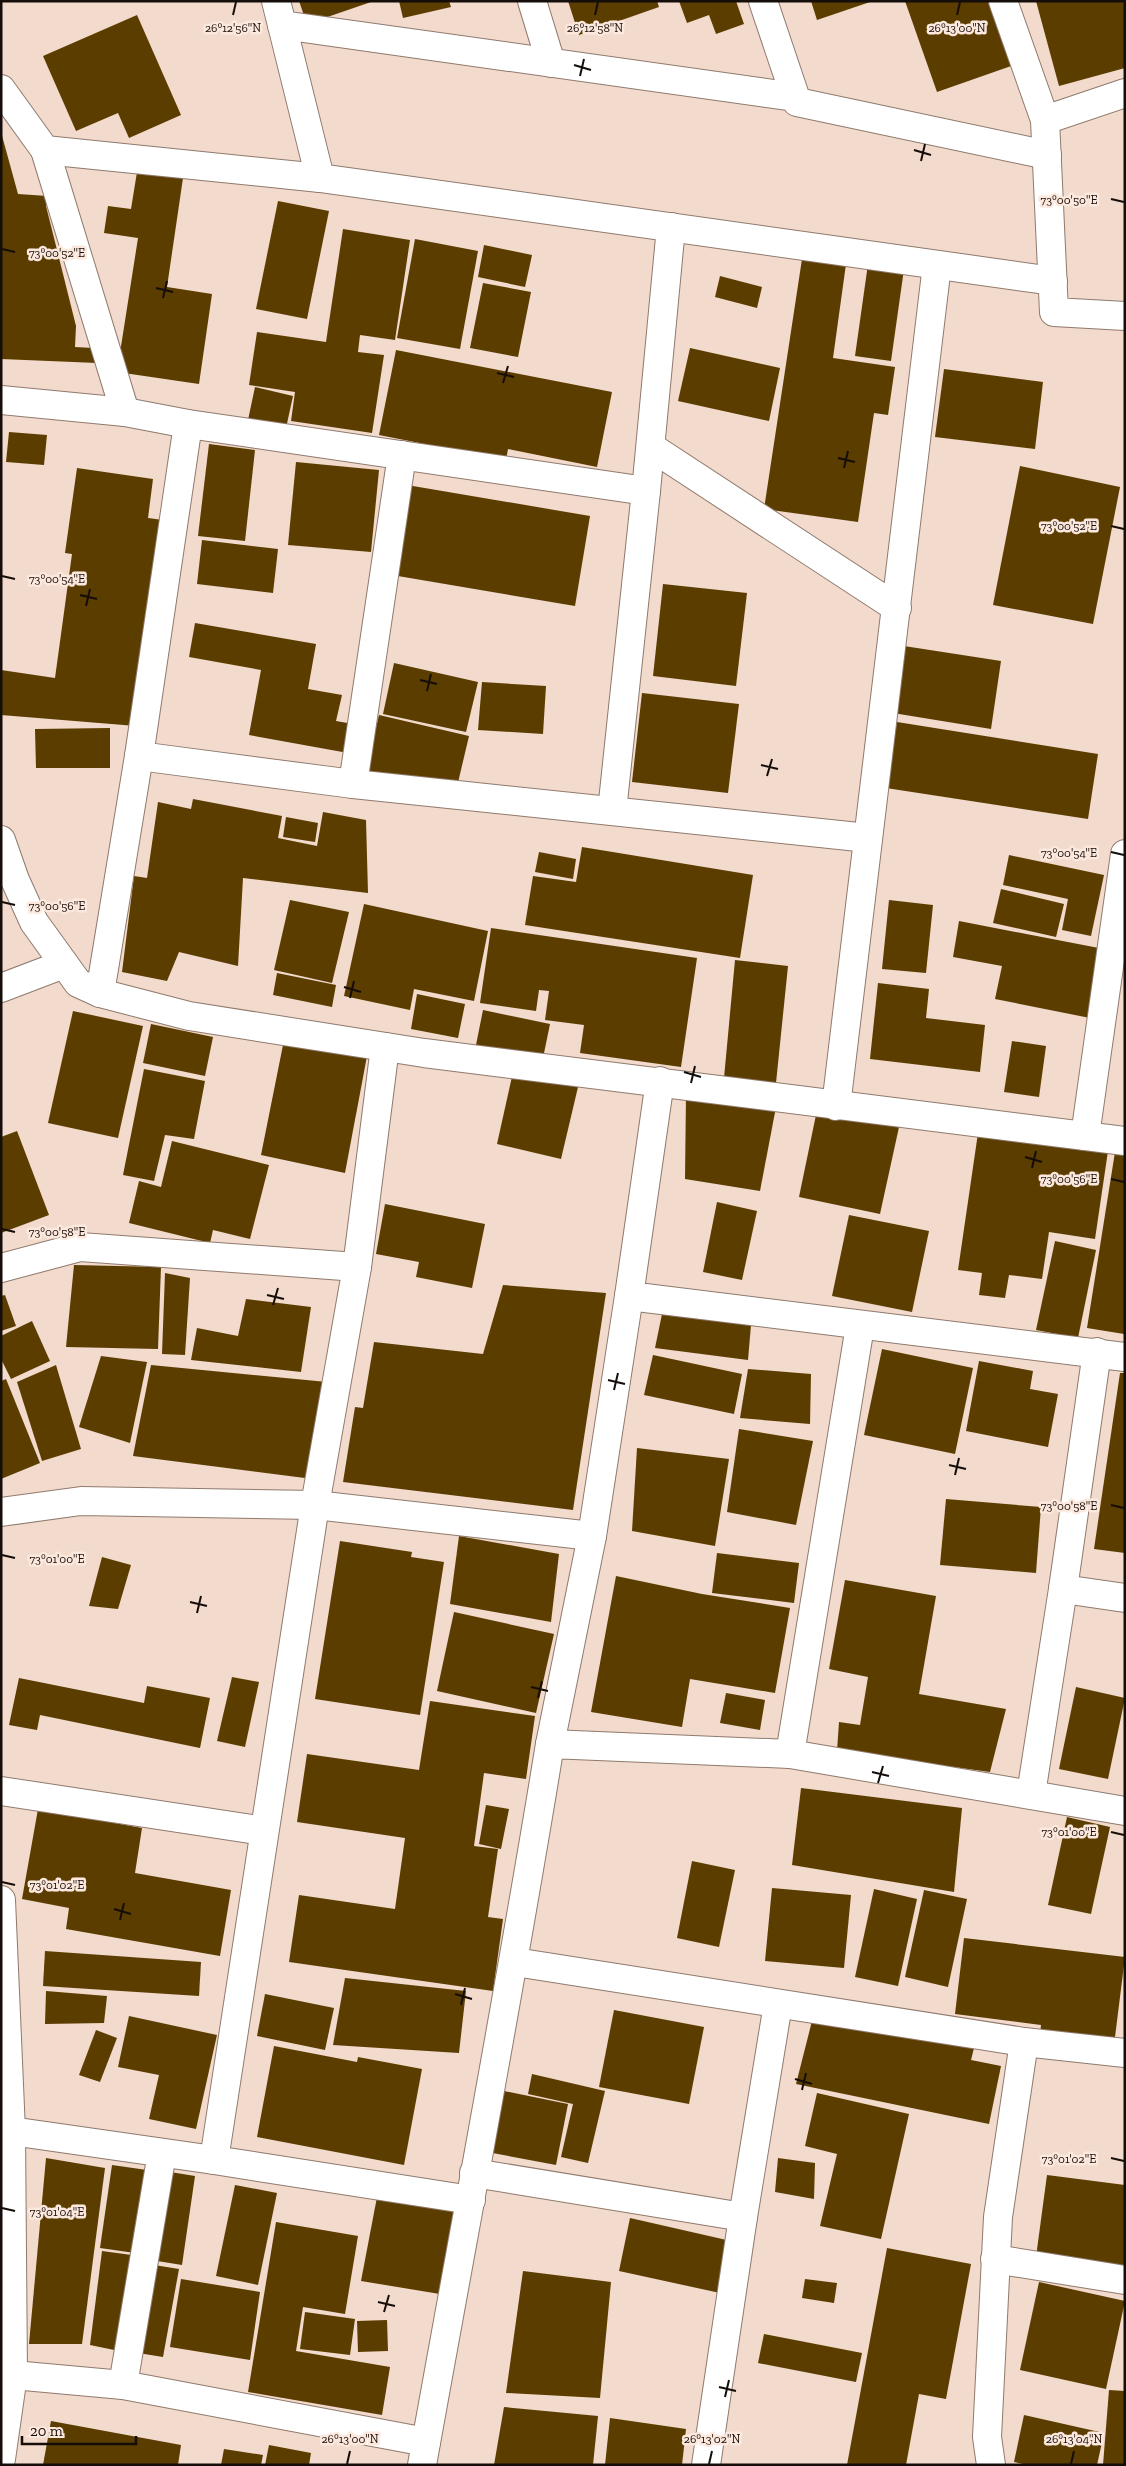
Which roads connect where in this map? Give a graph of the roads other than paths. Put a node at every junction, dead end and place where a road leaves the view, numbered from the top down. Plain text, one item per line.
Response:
1 (532, 1) edge
2 (763, 1) edge
3 (1003, 1) edge
4 (279, 13) edge
5 (551, 63) junction
6 (1, 89) edge
7 (1125, 93) edge
8 (796, 97) junction
9 (1045, 120) junction
10 (46, 150) junction
11 (1047, 155) junction
12 (320, 178) junction
13 (671, 227) junction
14 (937, 265) junction
15 (1052, 281) junction
16 (1125, 316) edge
17 (1, 400) edge
18 (125, 412) junction
19 (188, 424) junction
20 (651, 447) junction
21 (402, 455) junction
22 (646, 491) junction
23 (897, 608) junction
24 (139, 756) junction
25 (353, 784) junction
26 (612, 811) junction
27 (868, 838) junction
28 (1, 840) edge
29 (1125, 854) edge
30 (1122, 893) edge
31 (64, 964) junction
32 (1, 988) edge
33 (100, 993) junction
34 (385, 1047) junction
35 (660, 1081) junction
36 (836, 1106) junction
37 (1085, 1136) junction
38 (1125, 1141) edge
39 (356, 1267) junction
40 (1, 1268) edge
41 (629, 1296) junction
42 (860, 1326) junction
43 (1097, 1352) junction
44 (1125, 1357) edge
45 (315, 1505) junction
46 (1, 1512) edge
47 (592, 1536) junction
48 (1063, 1589) junction
49 (1125, 1598) edge
50 (550, 1744) junction
51 (790, 1754) junction
52 (1, 1791) edge
53 (1030, 1794) junction
54 (1125, 1812) edge
55 (264, 1831) junction
56 (1, 1900) edge
57 (515, 1962) junction
58 (778, 2004) junction
59 (1024, 2042) junction
60 (1125, 2053) edge
61 (12, 2131) junction
62 (162, 2153) junction
63 (214, 2160) junction
64 (474, 2172) junction
65 (471, 2200) junction
66 (743, 2217) junction
67 (994, 2259) junction
68 (1125, 2280) edge
69 (13, 2375) junction
70 (123, 2385) junction
71 (424, 2453) edge
72 (1, 2460) edge
73 (706, 2465) edge
74 (991, 2465) edge

1 - 5 street
2 - 8 street
3 - 9 street
4 - 5 street
4 - 12 street
5 - 8 street
6 - 10 street
7 - 9 street
8 - 11 street
9 - 11 street
10 - 12 street
10 - 18 street
11 - 15 street
12 - 13 street
13 - 14 street
13 - 20 street
14 - 15 street
14 - 23 street
15 - 16 street
17 - 18 street
18 - 19 street
19 - 21 street
19 - 24 street
20 - 22 street
20 - 23 street
21 - 22 street
21 - 25 street
22 - 26 street
23 - 27 street
24 - 25 street
24 - 33 street
25 - 26 street
26 - 27 street
27 - 36 street
28 - 31 street
29 - 30 street
30 - 37 street
31 - 32 street
31 - 33 street
33 - 34 street
34 - 35 street
34 - 39 street
35 - 36 street
35 - 41 street
36 - 37 street
37 - 38 street
39 - 40 street
39 - 45 street
41 - 42 street
41 - 47 street
42 - 43 street
42 - 51 street
43 - 44 street
43 - 48 street
45 - 46 street
45 - 47 street
45 - 55 street
47 - 50 street
48 - 49 street
48 - 53 street
50 - 51 street
50 - 57 street
51 - 53 street
52 - 55 street
53 - 54 street
55 - 63 street
56 - 61 street
57 - 58 street
57 - 64 street
58 - 59 street
58 - 66 street
59 - 60 street
59 - 67 street
61 - 62 street
61 - 69 street
62 - 63 street
62 - 70 street
63 - 65 street
64 - 65 street
64 - 66 street
65 - 71 street
66 - 73 street
67 - 68 street
67 - 74 street
69 - 70 street
69 - 72 street
70 - 71 street

